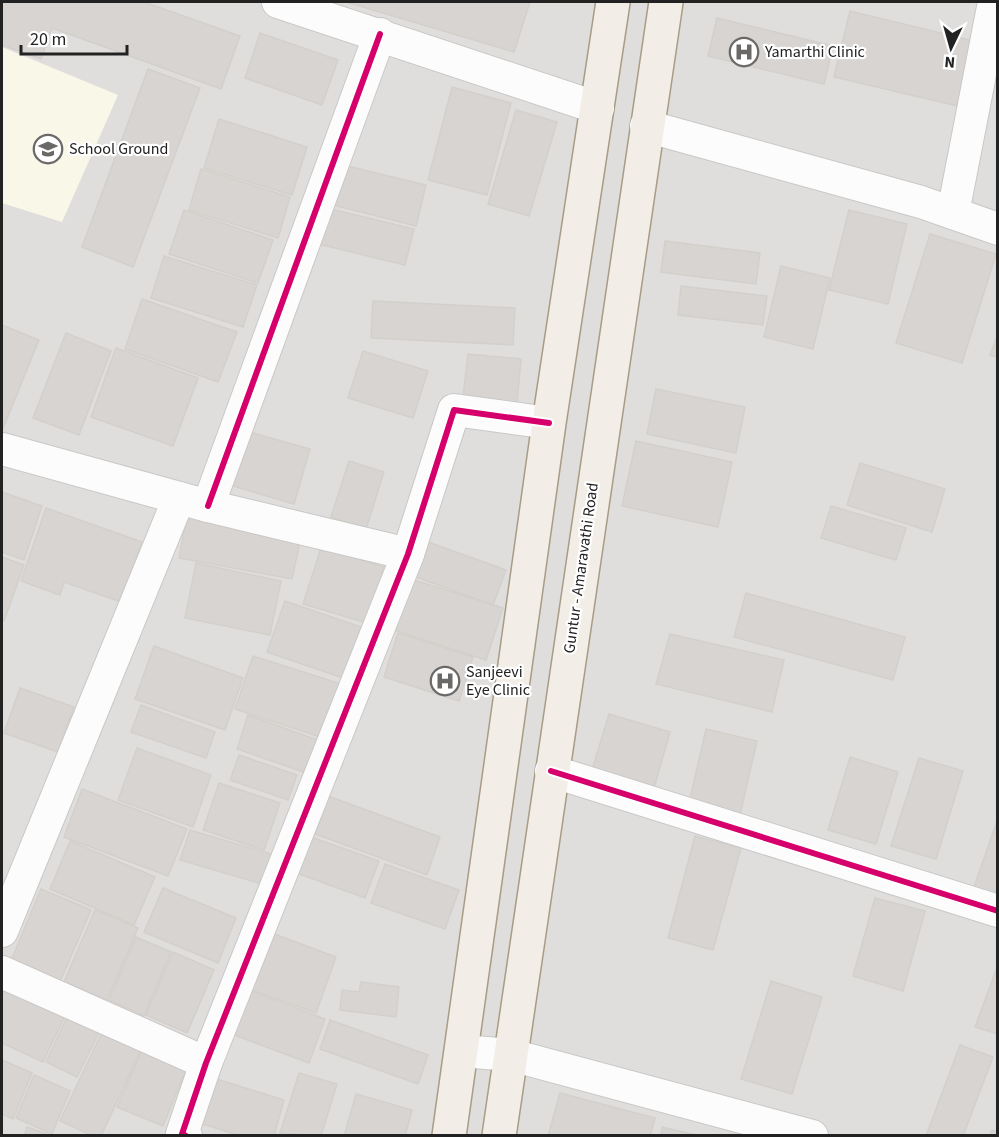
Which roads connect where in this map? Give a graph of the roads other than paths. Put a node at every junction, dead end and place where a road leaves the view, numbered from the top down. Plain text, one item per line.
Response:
1 (278, 2) edge
2 (613, 2) edge
3 (666, 2) edge
4 (994, 2) edge
5 (380, 34) junction
6 (598, 108) junction
7 (646, 126) junction
8 (953, 213) junction
9 (998, 229) edge
10 (549, 423) junction
11 (2, 449) edge
12 (193, 502) junction
13 (408, 554) junction
14 (551, 771) junction
15 (998, 911) edge
16 (2, 931) edge
17 (2, 972) edge
18 (461, 1051) junction
19 (511, 1055) junction
20 (206, 1063) junction
21 (186, 1136) edge
22 (449, 1136) edge
23 (499, 1136) edge
24 (812, 1136) edge

1 - 5 street
2 - 6 main road
3 - 7 main road, Guntur - Amaravathi Road
4 - 8 street
5 - 6 street
5 - 12 street
6 - 10 main road
7 - 8 street
7 - 14 main road, Guntur - Amaravathi Road
8 - 9 street
10 - 13 street
10 - 18 main road
11 - 12 street
12 - 13 street
12 - 16 street
13 - 20 street
14 - 15 street
14 - 19 main road, Guntur - Amaravathi Road
17 - 20 street
18 - 19 street
18 - 22 main road
19 - 23 main road, Guntur - Amaravathi Road
19 - 24 street
20 - 21 street

